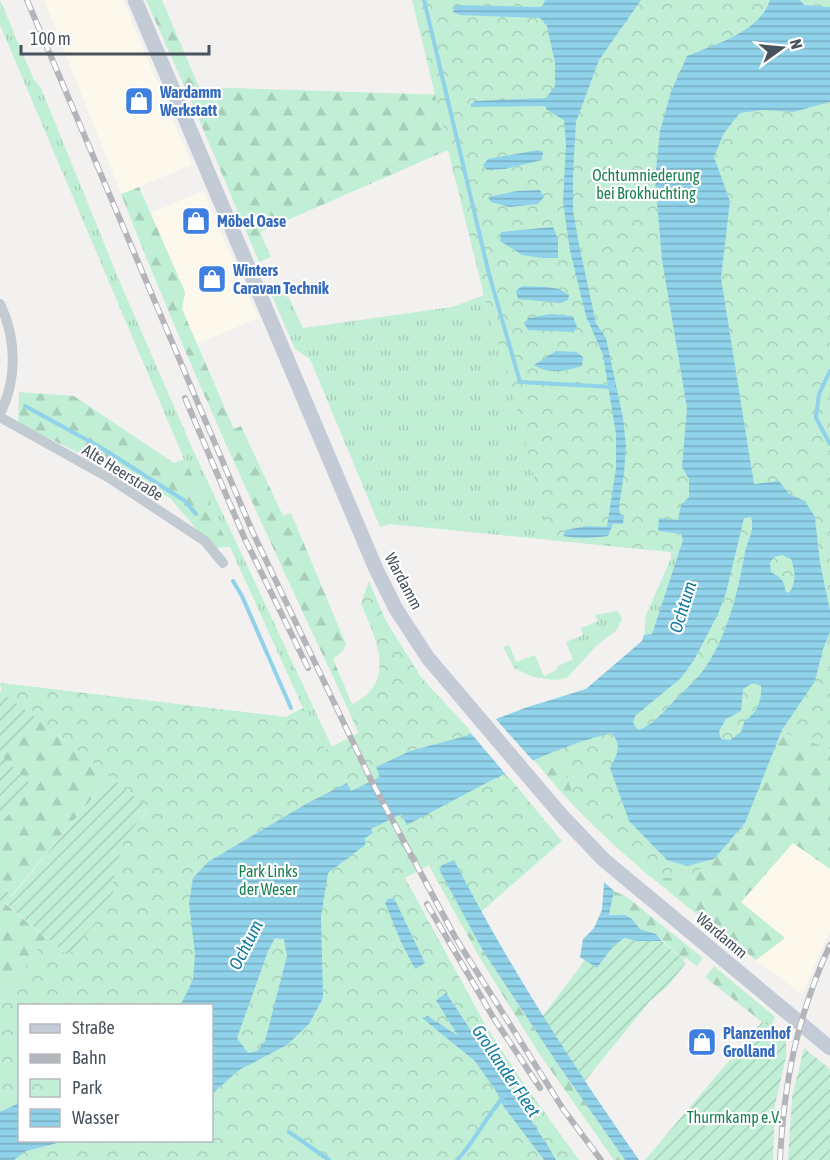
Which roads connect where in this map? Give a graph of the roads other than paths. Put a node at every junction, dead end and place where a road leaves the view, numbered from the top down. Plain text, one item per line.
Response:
1 (135, 0) edge
2 (0, 304) edge
3 (0, 416) edge
4 (223, 563) dead end
5 (830, 1048) edge

1 - 5 street, Wardamm
2 - 3 street
3 - 4 street, Alte Heerstraße

